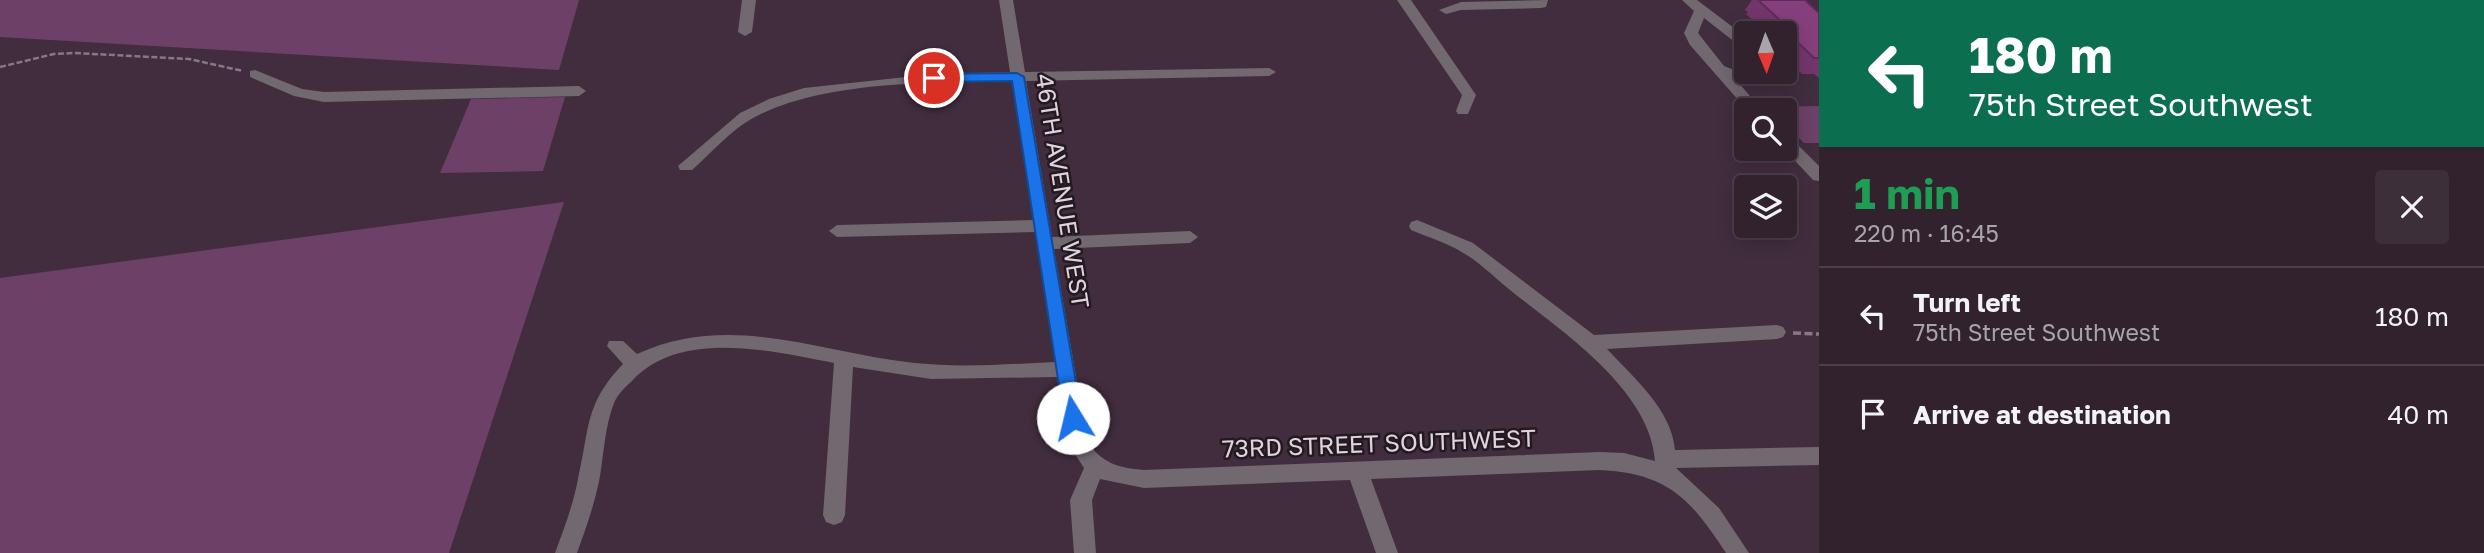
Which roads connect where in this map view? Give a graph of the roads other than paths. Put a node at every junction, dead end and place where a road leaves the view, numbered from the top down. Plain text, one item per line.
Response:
1 (749, 0) edge
2 (1006, 0) edge
3 (1404, 0) edge
4 (1541, 0) edge
5 (1694, 5) edge
6 (1446, 10) dead end
7 (745, 32) dead end
8 (1734, 32) edge
9 (1720, 69) junction
10 (1269, 72) dead end
11 (255, 74) road end
12 (1734, 76) edge
13 (1017, 77) junction
14 (579, 91) dead end
15 (1744, 98) edge
16 (1463, 111) dead end
17 (1797, 153) edge
18 (686, 166) dead end
19 (1819, 176) edge
20 (1417, 226) dead end
21 (837, 231) dead end
22 (1045, 234) junction
23 (1190, 237) dead end
24 (1777, 332) road end
25 (1590, 344) junction
26 (616, 346) dead end
27 (844, 356) junction
28 (635, 364) junction
29 (1066, 369) junction
30 (1819, 456) edge
31 (1666, 466) junction
32 (1095, 467) junction
33 (1358, 473) junction
34 (834, 515) dead end
35 (566, 553) edge
36 (1085, 553) edge
37 (1387, 553) edge
38 (1738, 553) edge

1 - 7 street
2 - 13 street, 46TH AVENUE WEST
3 - 16 street
4 - 6 street
5 - 8 street
5 - 9 street
9 - 12 street
9 - 15 street
10 - 13 street
11 - 14 street
13 - 18 street
13 - 22 street, 46TH AVENUE WEST
17 - 19 street
20 - 25 street
21 - 22 street
22 - 23 street
22 - 29 street, 46TH AVENUE WEST
24 - 25 street
25 - 31 street
26 - 28 street
27 - 28 street
27 - 29 street
27 - 34 street
28 - 35 street
29 - 32 street, 46TH AVENUE WEST
30 - 31 street
31 - 33 street, 73RD STREET SOUTHWEST
31 - 38 street
32 - 33 street, 73RD STREET SOUTHWEST
32 - 36 street
33 - 37 street

